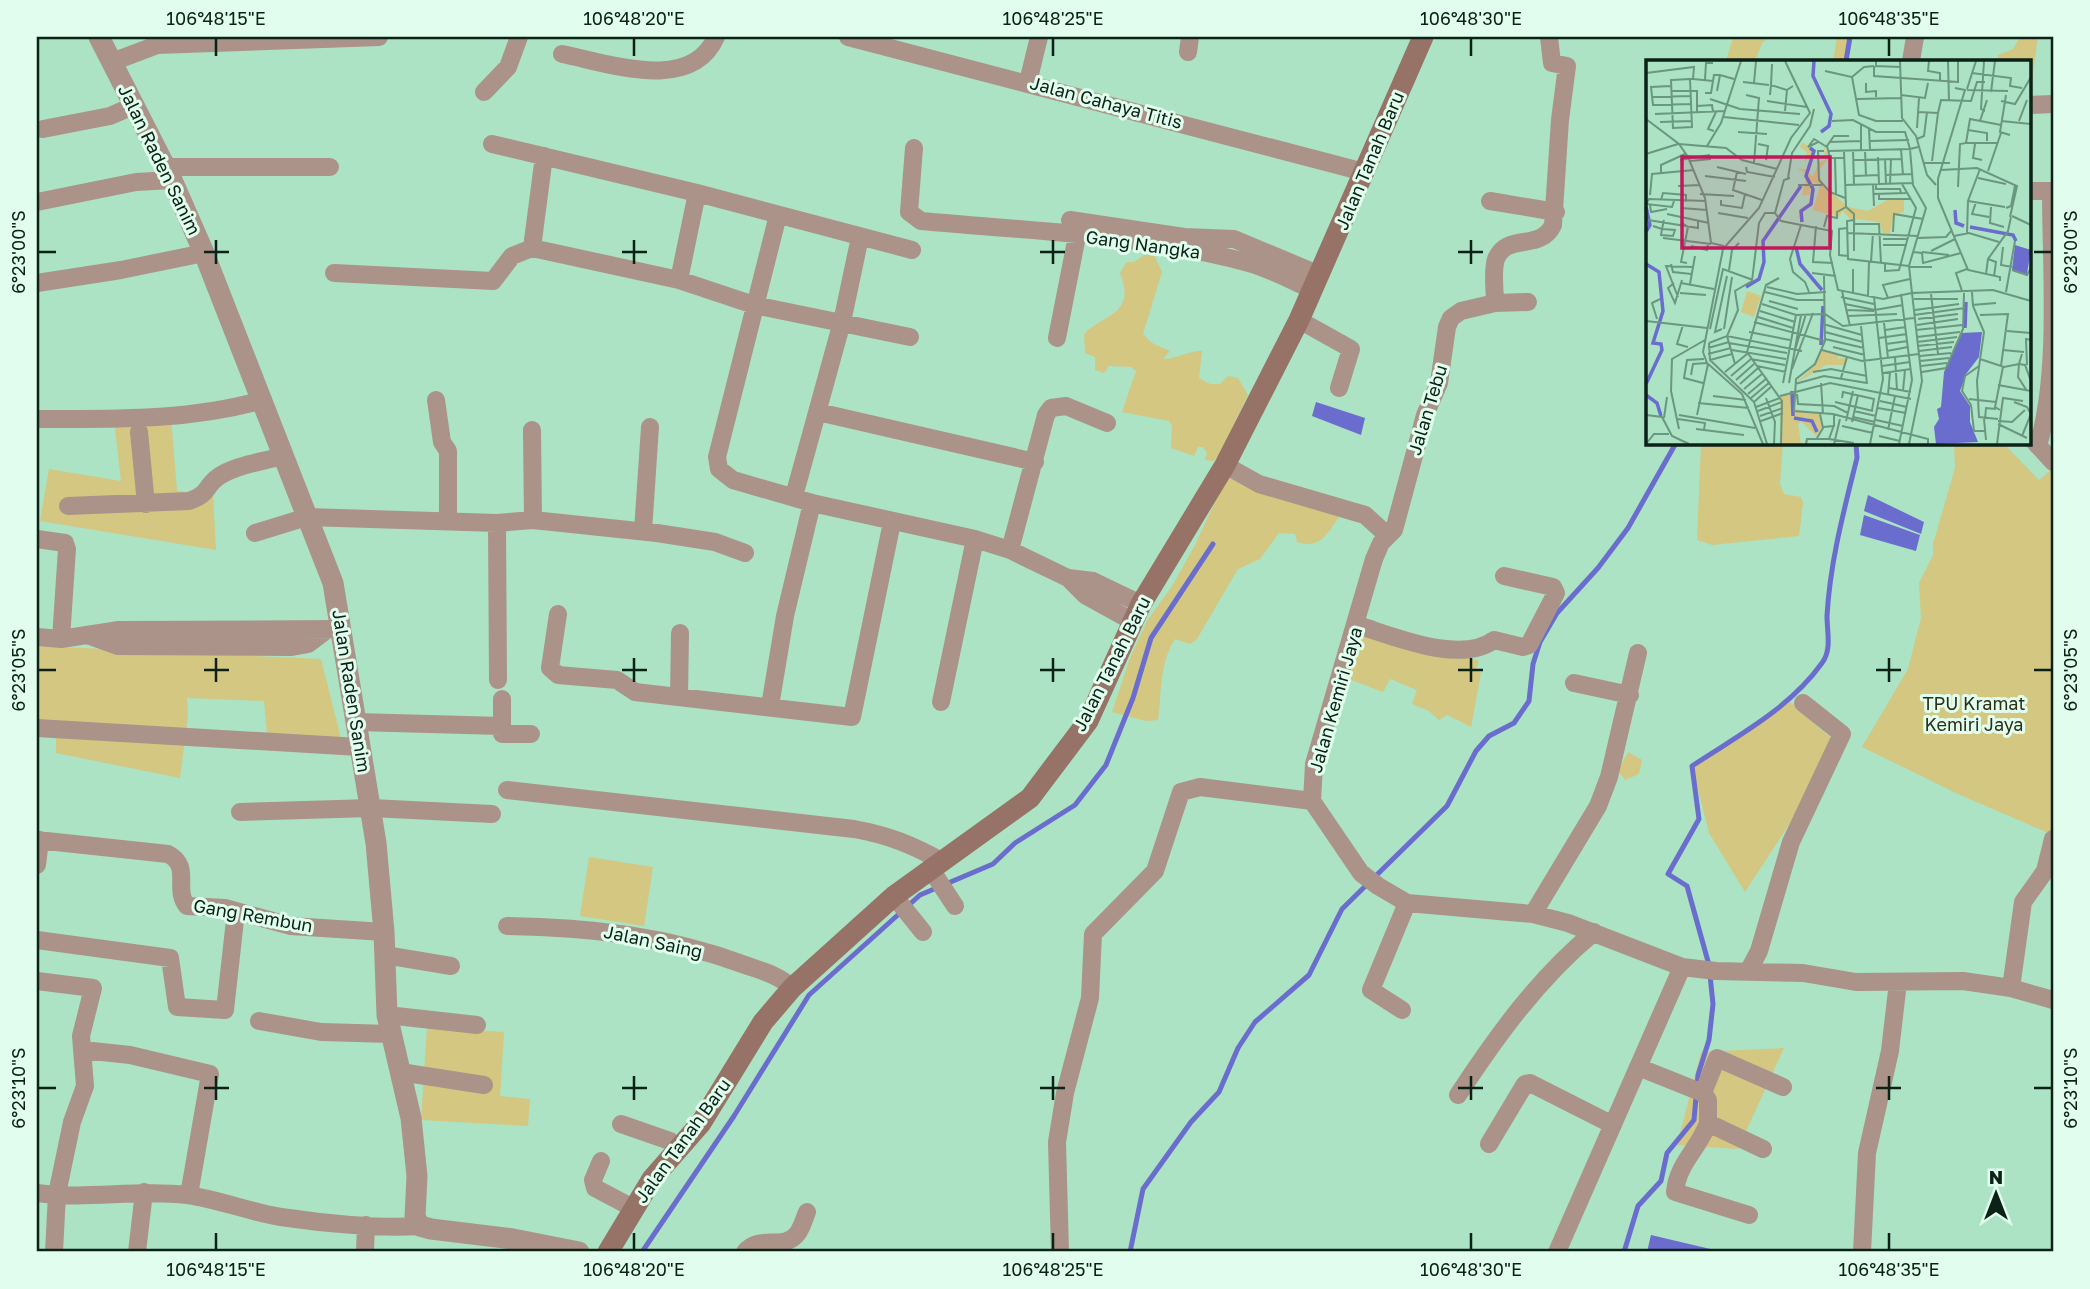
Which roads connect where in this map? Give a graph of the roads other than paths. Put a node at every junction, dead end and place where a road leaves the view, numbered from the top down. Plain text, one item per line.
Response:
1 (99, 37) edge
2 (379, 37) edge
3 (519, 37) edge
4 (716, 37) edge
5 (848, 37) edge
6 (1039, 37) edge
7 (1423, 37) edge
8 (1549, 37) edge
9 (1915, 37) edge
10 (562, 54) dead end
11 (1911, 60) edge
12 (112, 62) junction
13 (1028, 82) junction
14 (484, 92) dead end
15 (2053, 104) edge
16 (2030, 105) edge
17 (133, 106) junction
18 (43, 129) dead end
19 (492, 144) dead end
20 (914, 148) dead end
21 (544, 156) junction
22 (330, 167) dead end
23 (1364, 172) junction
24 (169, 174) junction
25 (2030, 191) edge
26 (2052, 191) edge
27 (697, 193) junction
28 (1490, 201) dead end
29 (37, 202) edge
30 (1556, 212) junction
31 (778, 215) junction
32 (1074, 228) junction
33 (860, 237) junction
34 (532, 248) junction
35 (912, 250) dead end
36 (2052, 252) edge
37 (204, 253) junction
38 (334, 273) dead end
39 (680, 280) junction
40 (1316, 282) junction
41 (37, 283) edge
42 (1528, 302) dead end
43 (1495, 303) junction
44 (754, 305) junction
45 (842, 322) junction
46 (1304, 323) junction
47 (910, 337) dead end
48 (1057, 338) dead end
49 (1339, 388) dead end
50 (262, 400) junction
51 (436, 400) dead end
52 (818, 412) junction
53 (37, 419) edge
54 (1107, 423) dead end
55 (650, 427) dead end
56 (532, 430) dead end
57 (139, 432) dead end
58 (2034, 441) edge
59 (282, 456) junction
60 (1035, 462) junction
61 (2053, 462) edge
62 (1228, 466) junction
63 (794, 496) junction
64 (812, 503) junction
65 (146, 504) junction
66 (68, 506) dead end
67 (307, 517) junction
68 (448, 519) junction
69 (533, 520) junction
70 (892, 522) junction
71 (497, 523) junction
72 (643, 531) junction
73 (255, 533) dead end
74 (1387, 535) junction
75 (37, 539) edge
76 (975, 539) junction
77 (1010, 550) junction
78 (745, 553) dead end
79 (1504, 576) dead end
80 (1136, 612) junction
81 (558, 614) dead end
82 (1357, 625) junction
83 (335, 629) junction
84 (680, 633) dead end
85 (37, 637) edge
86 (61, 639) junction
87 (1638, 653) dead end
88 (498, 680) dead end
89 (1574, 682) dead end
90 (1630, 695) junction
91 (678, 697) junction
92 (502, 699) dead end
93 (941, 702) dead end
94 (1803, 703) dead end
95 (770, 706) junction
96 (356, 722) junction
97 (502, 726) junction
98 (37, 729) edge
99 (531, 734) dead end
100 (359, 747) junction
101 (507, 790) dead end
102 (1312, 801) junction
103 (371, 808) junction
104 (240, 812) dead end
105 (492, 814) dead end
106 (2053, 839) edge
107 (38, 840) edge
108 (37, 865) edge
109 (937, 870) junction
110 (898, 901) junction
111 (1407, 903) junction
112 (954, 905) dead end
113 (236, 911) junction
114 (1533, 914) junction
115 (507, 926) dead end
116 (922, 930) dead end
117 (384, 932) junction
118 (1594, 932) junction
119 (37, 940) edge
120 (385, 955) junction
121 (451, 966) dead end
122 (1682, 967) junction
123 (1752, 970) junction
124 (37, 981) edge
125 (1898, 982) junction
126 (792, 988) junction
127 (2011, 988) junction
128 (2053, 1000) edge
129 (1402, 1010) dead end
130 (259, 1021) dead end
131 (389, 1024) junction
132 (477, 1025) dead end
133 (83, 1049) junction
134 (1638, 1067) junction
135 (400, 1072) junction
136 (484, 1085) dead end
137 (1783, 1087) dead end
138 (1697, 1091) junction
139 (1458, 1095) dead end
140 (1708, 1123) junction
141 (621, 1124) dead end
142 (1613, 1125) junction
143 (1489, 1144) dead end
144 (680, 1148) junction
145 (1763, 1149) dead end
146 (601, 1161) dead end
147 (144, 1192) junction
148 (37, 1193) edge
149 (57, 1194) junction
150 (190, 1195) junction
151 (633, 1208) junction
152 (807, 1212) dead end
153 (1749, 1215) dead end
154 (366, 1225) junction
155 (420, 1226) junction
156 (54, 1252) edge
157 (137, 1252) edge
158 (365, 1252) edge
159 (579, 1252) edge
160 (608, 1252) edge
161 (745, 1252) edge
162 (1060, 1252) edge
163 (1557, 1252) edge
164 (1862, 1252) edge

1 - 12 street, Jalan Raden Sanim
2 - 12 street
3 - 14 street
4 - 10 street
5 - 13 street, Jalan Cahaya Titis
6 - 13 street
7 - 23 main road, Jalan Tanah Baru
8 - 30 street
9 - 11 street
12 - 17 street, Jalan Raden Sanim
13 - 23 street, Jalan Cahaya Titis
15 - 16 street
17 - 18 street
17 - 24 street, Jalan Raden Sanim
19 - 21 street
20 - 32 street, Gang Nangka
21 - 27 street
21 - 34 street
22 - 24 street
23 - 40 main road, Jalan Tanah Baru
24 - 29 street
24 - 37 street, Jalan Raden Sanim
25 - 26 street
26 - 36 street
27 - 31 street
27 - 39 street
28 - 30 street
30 - 43 street
31 - 33 street
31 - 44 street
32 - 40 street
32 - 48 street
33 - 35 street
33 - 45 street
34 - 38 street
34 - 39 street
36 - 58 street
37 - 41 street
37 - 50 street, Jalan Raden Sanim
39 - 44 street
40 - 46 main road, Jalan Tanah Baru
42 - 43 street, Jalan Tebu
43 - 74 street, Jalan Tebu
44 - 45 street
44 - 63 street
45 - 47 street
45 - 52 street
46 - 49 street
46 - 62 main road, Jalan Tanah Baru
50 - 53 street
50 - 59 street, Jalan Raden Sanim
51 - 68 street
52 - 60 street
52 - 63 street
54 - 60 street
55 - 72 street
56 - 69 street
57 - 65 street
58 - 61 street
59 - 65 street
59 - 67 street, Jalan Raden Sanim
60 - 77 street
62 - 74 street
62 - 80 main road, Jalan Tanah Baru
63 - 64 street
64 - 70 street
64 - 95 street
65 - 66 street
67 - 68 street
67 - 73 street
67 - 83 street, Jalan Raden Sanim
68 - 71 street
69 - 71 street
69 - 72 street
70 - 76 street
70 - 95 street
71 - 88 street
72 - 78 street
74 - 82 street, Jalan Kemiri Jaya
75 - 86 street
76 - 77 street
76 - 93 street
77 - 80 street
79 - 82 street
80 - 109 main road, Jalan Tanah Baru
81 - 91 street
82 - 102 street, Jalan Kemiri Jaya
83 - 86 street
83 - 96 street, Jalan Raden Sanim
84 - 91 street
85 - 86 street
87 - 90 street
89 - 90 street
90 - 114 street
91 - 95 street
92 - 97 street
94 - 123 street
96 - 97 street
96 - 100 street, Jalan Raden Sanim
97 - 99 street
98 - 100 street
100 - 103 street, Jalan Raden Sanim
101 - 109 street
102 - 111 street
102 - 162 street
103 - 104 street
103 - 105 street
103 - 117 street, Jalan Raden Sanim
106 - 127 street
107 - 108 street
107 - 113 street, Gang Rembun
109 - 110 main road, Jalan Tanah Baru
109 - 112 street
110 - 116 street
110 - 126 main road, Jalan Tanah Baru
111 - 114 street
111 - 129 street
113 - 117 street, Gang Rembun
113 - 119 street
114 - 118 street
115 - 126 street, Jalan Saing
117 - 120 street, Jalan Raden Sanim
118 - 122 street
118 - 139 street
120 - 121 street
120 - 131 street, Jalan Raden Sanim
122 - 123 street
122 - 134 street
123 - 125 street
124 - 133 street
125 - 127 street
125 - 164 street
126 - 144 main road, Jalan Tanah Baru
127 - 128 street
130 - 131 street
131 - 132 street
131 - 135 street, Jalan Raden Sanim
133 - 149 street
133 - 150 street
134 - 138 street
134 - 142 street
135 - 136 street
135 - 155 street, Jalan Raden Sanim
137 - 138 street
138 - 140 street
140 - 145 street
140 - 153 street
141 - 144 street
142 - 143 street
142 - 163 street
144 - 151 main road, Jalan Tanah Baru
146 - 151 street
147 - 149 street
147 - 150 street
147 - 157 street
148 - 149 street
149 - 156 street
150 - 154 street
151 - 160 main road, Jalan Tanah Baru
152 - 161 street
154 - 155 street
154 - 158 street
155 - 159 street

